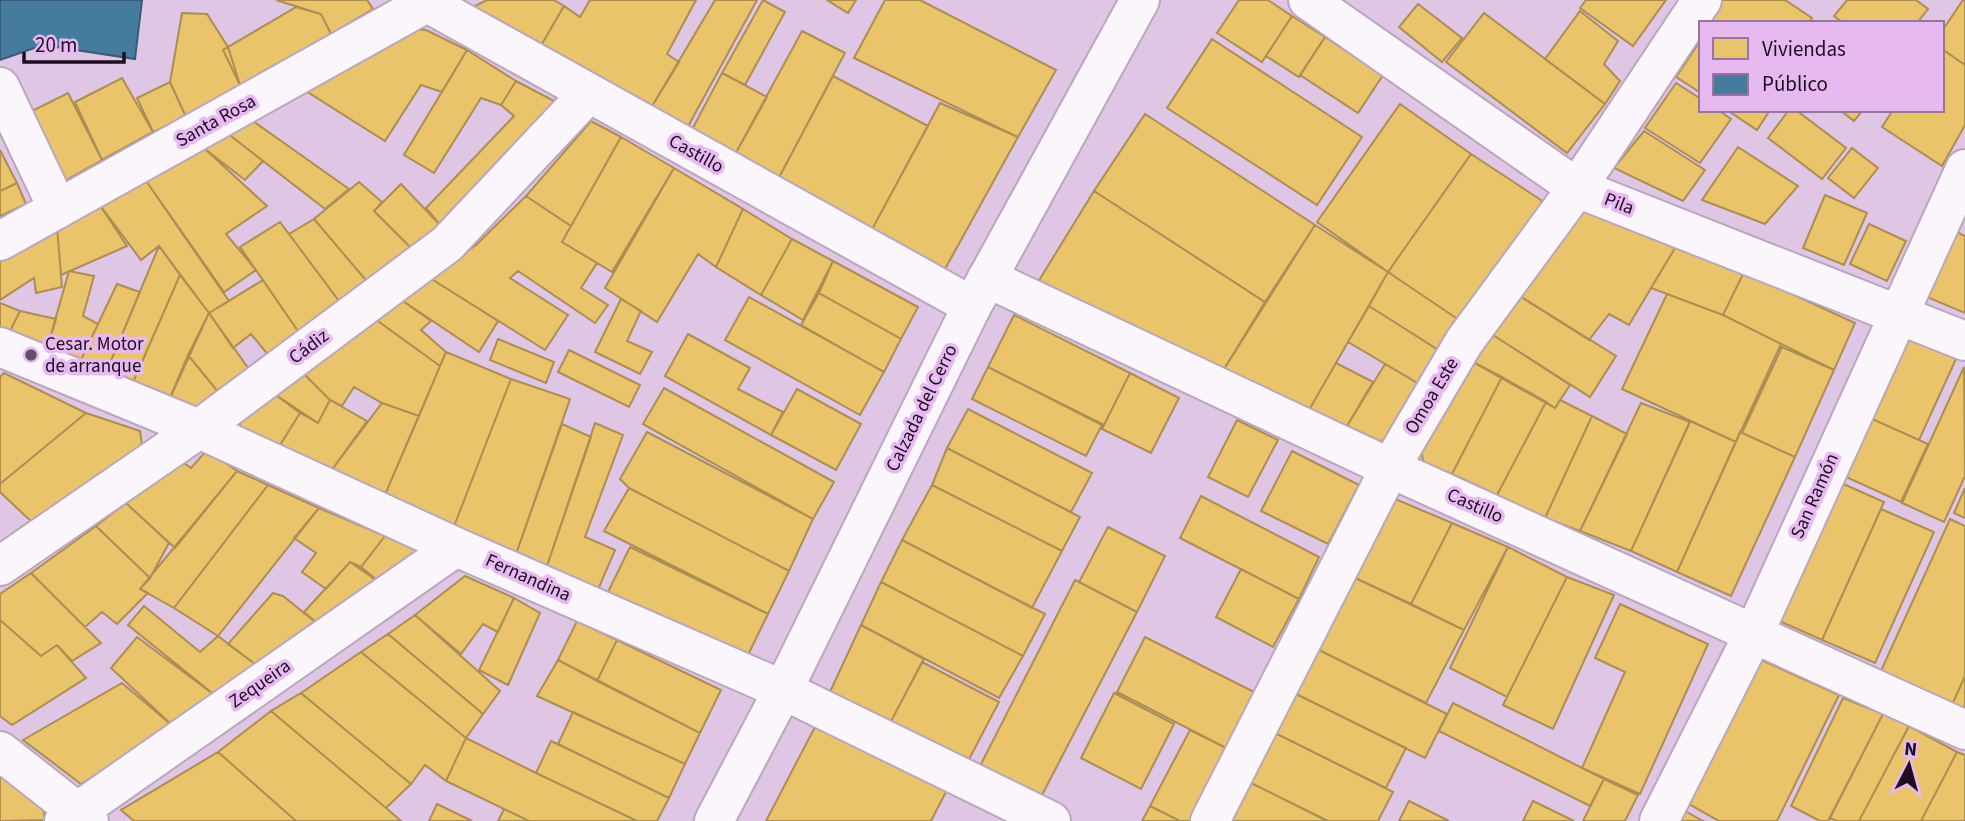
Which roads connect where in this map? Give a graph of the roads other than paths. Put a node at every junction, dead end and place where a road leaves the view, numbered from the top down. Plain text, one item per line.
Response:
1 (1140, 0) edge
2 (1308, 0) edge
3 (1702, 0) edge
4 (427, 1) edge
5 (0, 87) edge
6 (588, 94) junction
7 (1965, 169) edge
8 (1577, 188) junction
9 (58, 209) junction
10 (0, 241) edge
11 (979, 292) junction
12 (1898, 313) junction
13 (1965, 341) edge
14 (0, 347) edge
15 (200, 429) junction
16 (1390, 468) junction
17 (456, 547) junction
18 (0, 566) edge
19 (1755, 631) junction
20 (783, 690) junction
21 (1965, 730) edge
22 (0, 751) edge
23 (77, 818) edge
24 (714, 821) edge
25 (1051, 821) edge
26 (1210, 821) edge
27 (1659, 821) edge

1 - 11 street, Calzada del Cerro
2 - 8 street, Pila
3 - 8 street, Omoa Este
4 - 6 street, Castillo
4 - 9 street, Santa Rosa
5 - 9 street
6 - 11 street, Castillo
6 - 15 street, Cádiz
7 - 12 street, San Ramón
8 - 12 street, Pila
8 - 16 street, Omoa Este
9 - 10 street, Santa Rosa
11 - 16 street, Castillo
11 - 20 street, Calzada del Cerro
12 - 13 street, Pila
12 - 19 street, San Ramón
14 - 15 street, Fernandina
15 - 17 street, Fernandina
15 - 18 street, Cádiz
16 - 19 street, Castillo
16 - 26 street, Omoa Este
17 - 20 street, Fernandina
17 - 23 street, Zequeira
19 - 21 street, Castillo
19 - 27 street, San Ramón
20 - 24 street, Calzada del Cerro
20 - 25 street, Fernandina
22 - 23 street

